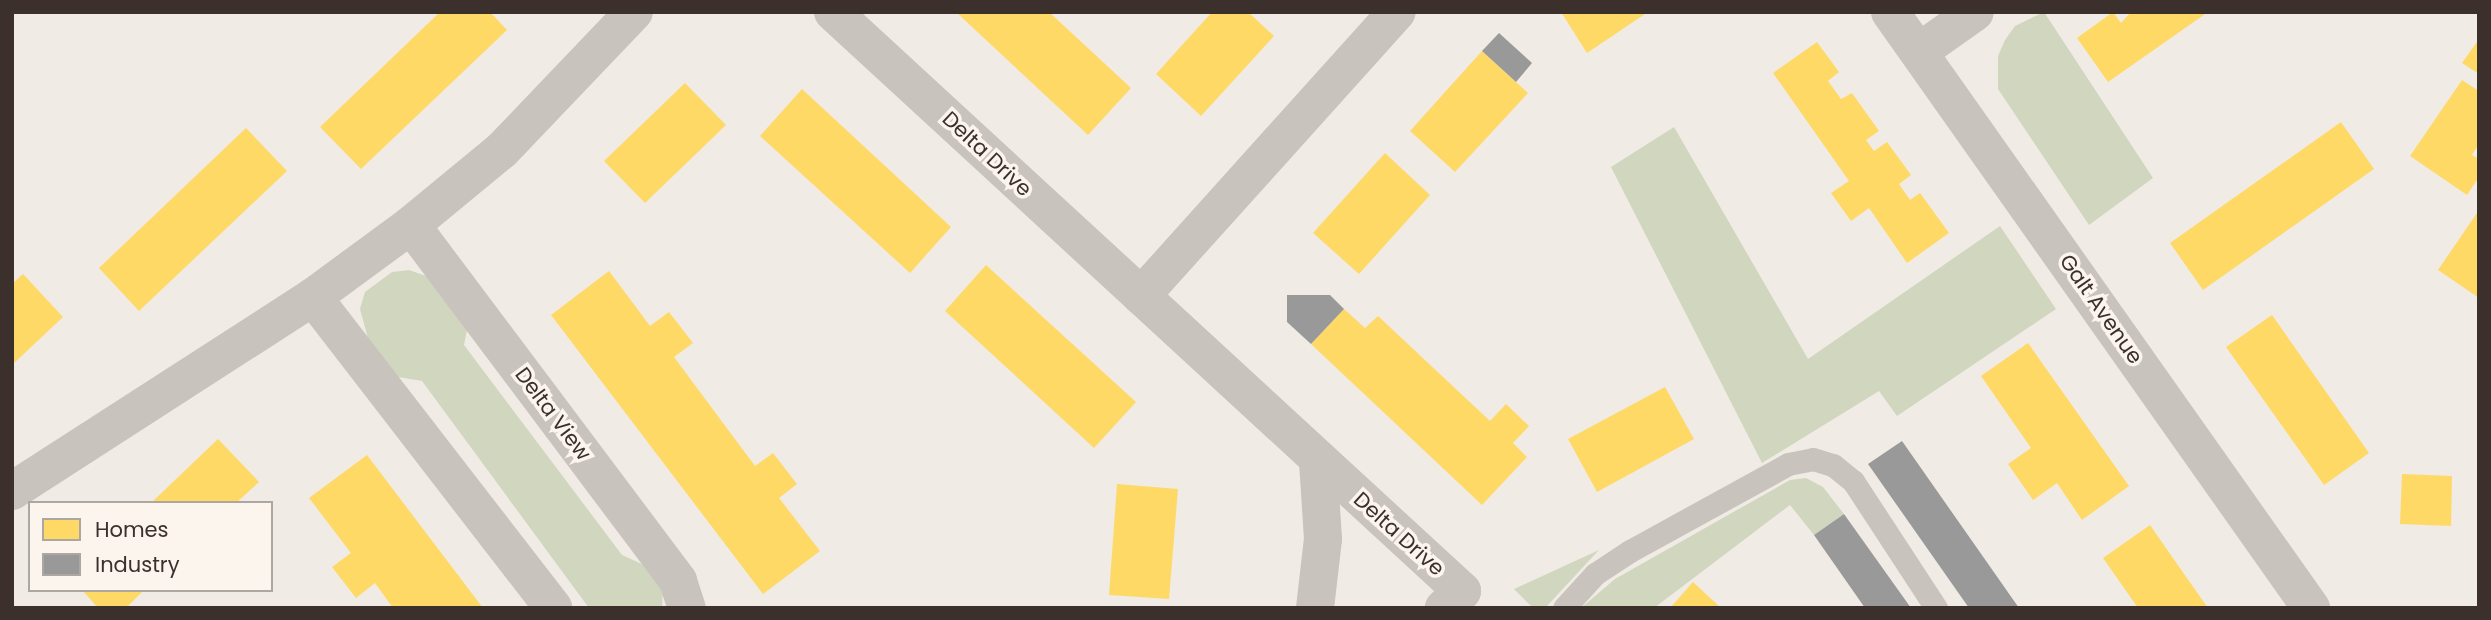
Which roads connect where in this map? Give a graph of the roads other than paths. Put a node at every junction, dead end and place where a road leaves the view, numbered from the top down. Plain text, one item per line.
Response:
1 (634, 12) edge
2 (833, 12) edge
3 (1397, 12) edge
4 (1890, 12) edge
5 (1975, 12) edge
6 (1920, 51) junction
7 (411, 225) junction
8 (1141, 296) junction
9 (313, 297) junction
10 (1318, 461) junction
11 (12, 491) edge
12 (1462, 602) edge
13 (553, 608) edge
14 (687, 608) edge
15 (1315, 608) edge
16 (1564, 608) edge
17 (1936, 608) edge
18 (2311, 608) edge

1 - 7 street
2 - 8 street, Delta Drive
3 - 8 street
4 - 6 street, Galt Avenue
5 - 6 street
6 - 18 street, Galt Avenue
7 - 9 street
7 - 14 street, Delta View
8 - 10 street, Delta Drive
9 - 11 street
9 - 13 street
10 - 12 street, Delta Drive
10 - 15 street, Delta Drive
16 - 17 lane

